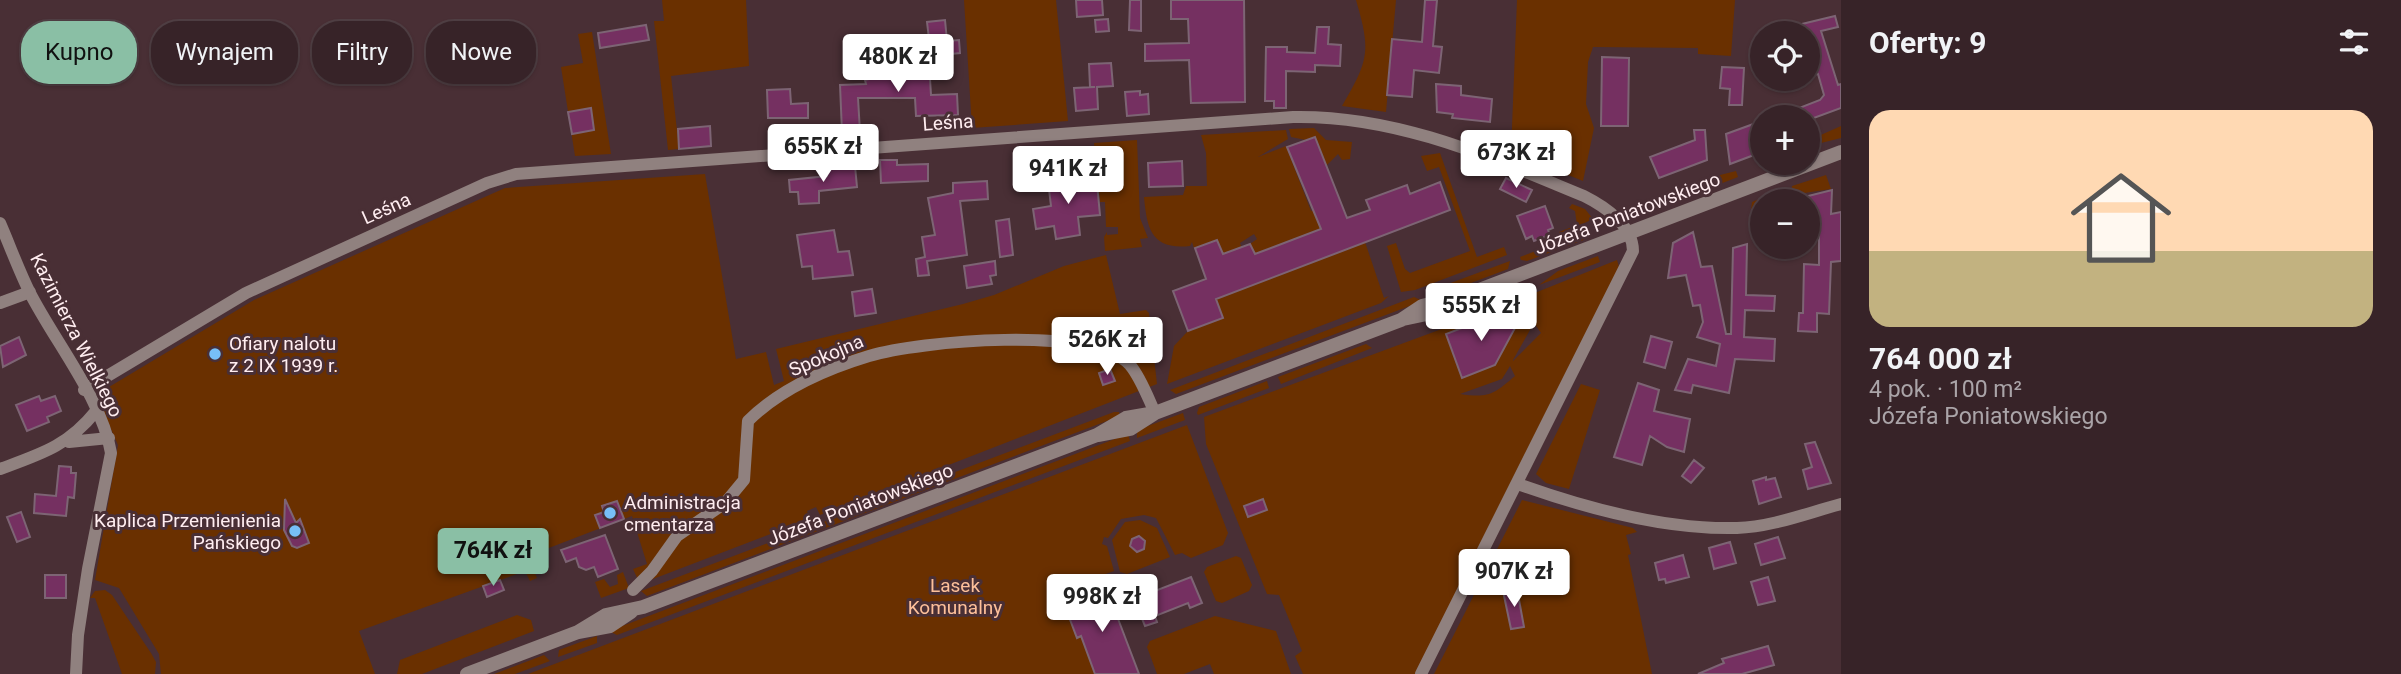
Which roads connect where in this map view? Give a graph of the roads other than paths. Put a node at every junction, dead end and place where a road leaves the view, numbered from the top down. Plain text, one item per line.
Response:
1 (1841, 152) edge
2 (0, 223) edge
3 (1630, 233) junction
4 (30, 292) junction
5 (0, 303) edge
6 (84, 390) junction
7 (96, 411) junction
8 (1155, 413) junction
9 (108, 438) junction
10 (65, 443) junction
11 (0, 470) edge
12 (1518, 484) junction
13 (1841, 503) edge
14 (633, 590) dead end
15 (76, 674) edge
16 (467, 674) edge
17 (1421, 674) edge

1 - 3 street, Józefa Poniatowskiego
2 - 4 street, Kazimierza Wielkiego
3 - 6 street, Leśna
3 - 8 street, Józefa Poniatowskiego
3 - 12 street
4 - 5 street
4 - 6 street, Kazimierza Wielkiego
6 - 7 street, Kazimierza Wielkiego
7 - 9 street, Kazimierza Wielkiego
7 - 10 street
8 - 14 street, Spokojna
8 - 16 street, Józefa Poniatowskiego
9 - 10 street
9 - 15 street, Kazimierza Wielkiego
10 - 11 street
12 - 13 street
12 - 17 street

